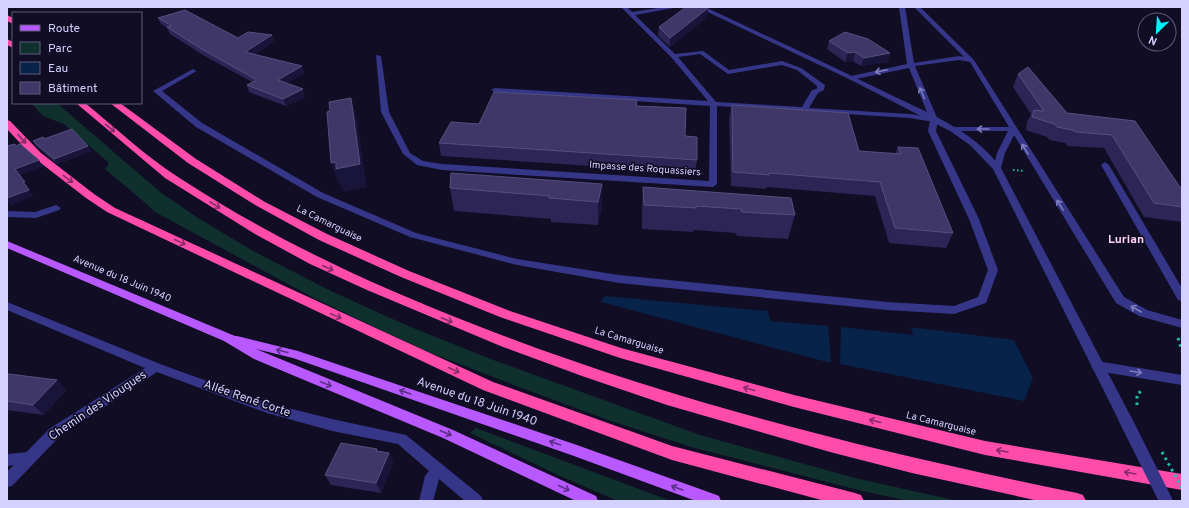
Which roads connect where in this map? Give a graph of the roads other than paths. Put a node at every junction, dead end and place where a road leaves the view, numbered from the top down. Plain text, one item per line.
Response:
1 (624, 7) edge
2 (676, 7) edge
3 (700, 7) edge
4 (902, 7) edge
5 (917, 7) edge
6 (631, 14) junction
7 (378, 56) dead end
8 (673, 56) junction
9 (972, 61) junction
10 (911, 65) junction
11 (194, 71) dead end
12 (851, 78) junction
13 (495, 90) dead end
14 (81, 104) edge
15 (115, 104) edge
16 (714, 104) junction
17 (805, 108) junction
18 (934, 120) junction
19 (7, 123) edge
20 (953, 129) junction
21 (1014, 129) junction
22 (1105, 166) dead end
23 (997, 168) junction
24 (56, 208) dead end
25 (7, 214) edge
26 (7, 244) edge
27 (1170, 277) junction
28 (1182, 279) edge
29 (1182, 297) edge
30 (7, 306) edge
31 (1182, 324) edge
32 (228, 338) junction
33 (1097, 366) junction
34 (156, 367) junction
35 (1182, 380) edge
36 (29, 458) junction
37 (7, 460) edge
38 (440, 472) junction
39 (7, 481) edge
40 (1182, 482) edge
41 (426, 501) edge
42 (476, 501) edge
43 (591, 501) edge
44 (714, 501) edge
45 (855, 501) edge
46 (1077, 501) edge
47 (1166, 501) edge

1 - 6 street
2 - 6 street
3 - 12 street
4 - 10 street
5 - 9 street
6 - 8 street
7 - 16 street, Impasse des Roquassiers
8 - 16 street
8 - 17 street
9 - 10 street
9 - 21 street
10 -> 12 street
18 -> 10 street
11 - 18 street
12 - 18 street
13 - 16 street
14 -> 46 highway
40 -> 15 highway, La Camarguaise
16 - 17 street
17 - 18 street
18 - 20 street
19 -> 45 highway
21 -> 20 street
20 - 23 street
21 - 23 street
31 -> 21 street
22 - 27 street
23 - 33 street
24 - 25 street
26 - 32 main road, Avenue du 18 Juin 1940
27 - 28 street
27 - 29 street
30 - 34 street, Allée René Corte
32 -> 43 main road, Avenue du 18 Juin 1940
44 -> 32 main road, Avenue du 18 Juin 1940
33 -> 35 street
33 - 47 street, bridge
34 - 36 street, Chemin des Viougues
34 - 38 street, Allée René Corte
36 - 37 street
36 - 39 street, Chemin des Viougues
38 - 41 street
38 - 42 street, Allée René Corte

